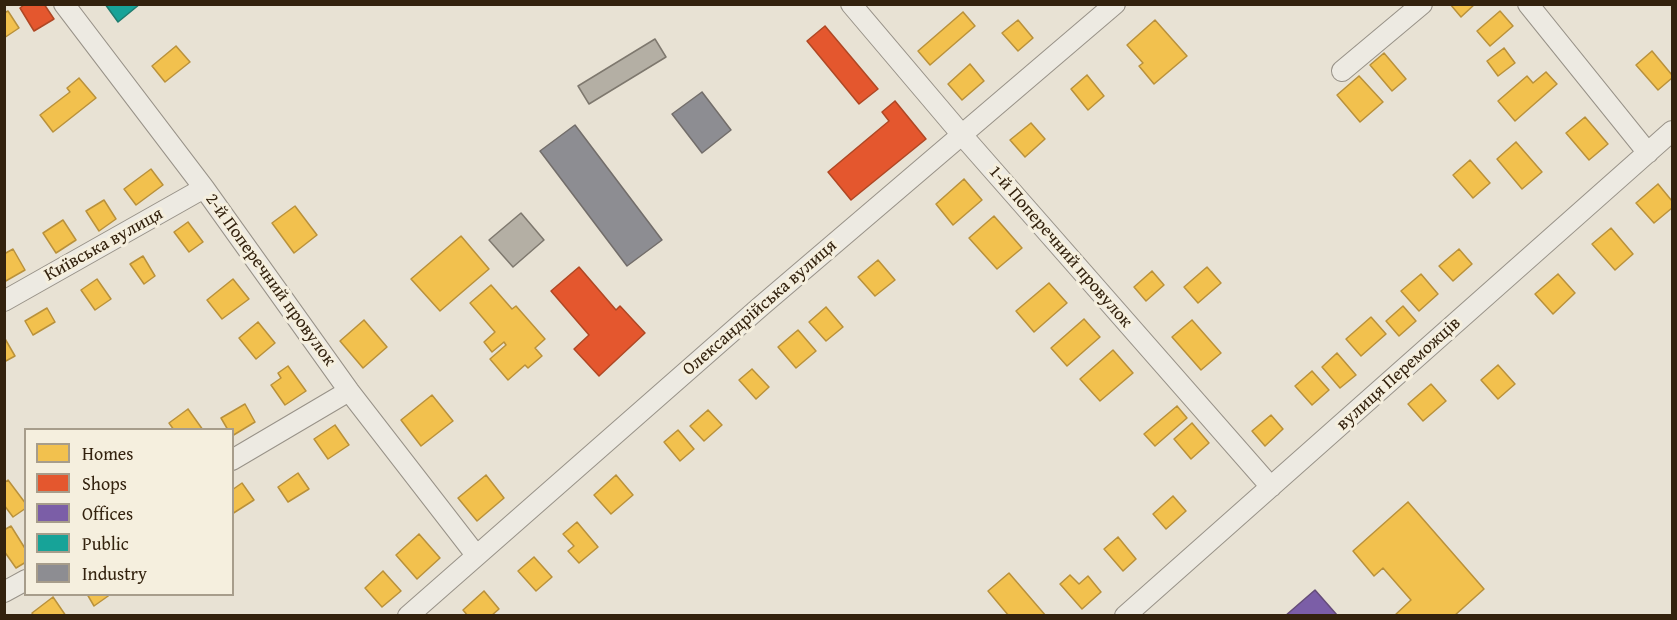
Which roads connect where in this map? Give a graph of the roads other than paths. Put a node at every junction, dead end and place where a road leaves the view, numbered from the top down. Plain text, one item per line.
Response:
1 (64, 4) edge
2 (851, 4) edge
3 (1115, 4) edge
4 (1422, 4) edge
5 (1528, 4) edge
6 (1342, 71) dead end
7 (1672, 131) edge
8 (962, 135) junction
9 (1648, 153) junction
10 (204, 188) junction
11 (4, 301) edge
12 (349, 392) junction
13 (234, 458) edge
14 (1271, 487) junction
15 (476, 555) junction
16 (24, 581) edge
17 (4, 592) edge
18 (408, 615) edge
19 (1125, 615) edge

1 - 10 street, 2-й Поперечний провулок
2 - 8 street, 1-й Поперечний провулок
3 - 8 street, Олександрійська вулиця
4 - 6 street
5 - 9 street
7 - 9 street, вулиця Переможців
8 - 14 street, 1-й Поперечний провулок
8 - 15 street, Олександрійська вулиця
9 - 14 street, вулиця Переможців
10 - 11 street, Київська вулиця
10 - 12 street, 2-й Поперечний провулок
12 - 13 street
12 - 15 street, 2-й Поперечний провулок
14 - 19 street, вулиця Переможців
15 - 18 street, Олександрійська вулиця
16 - 17 street

